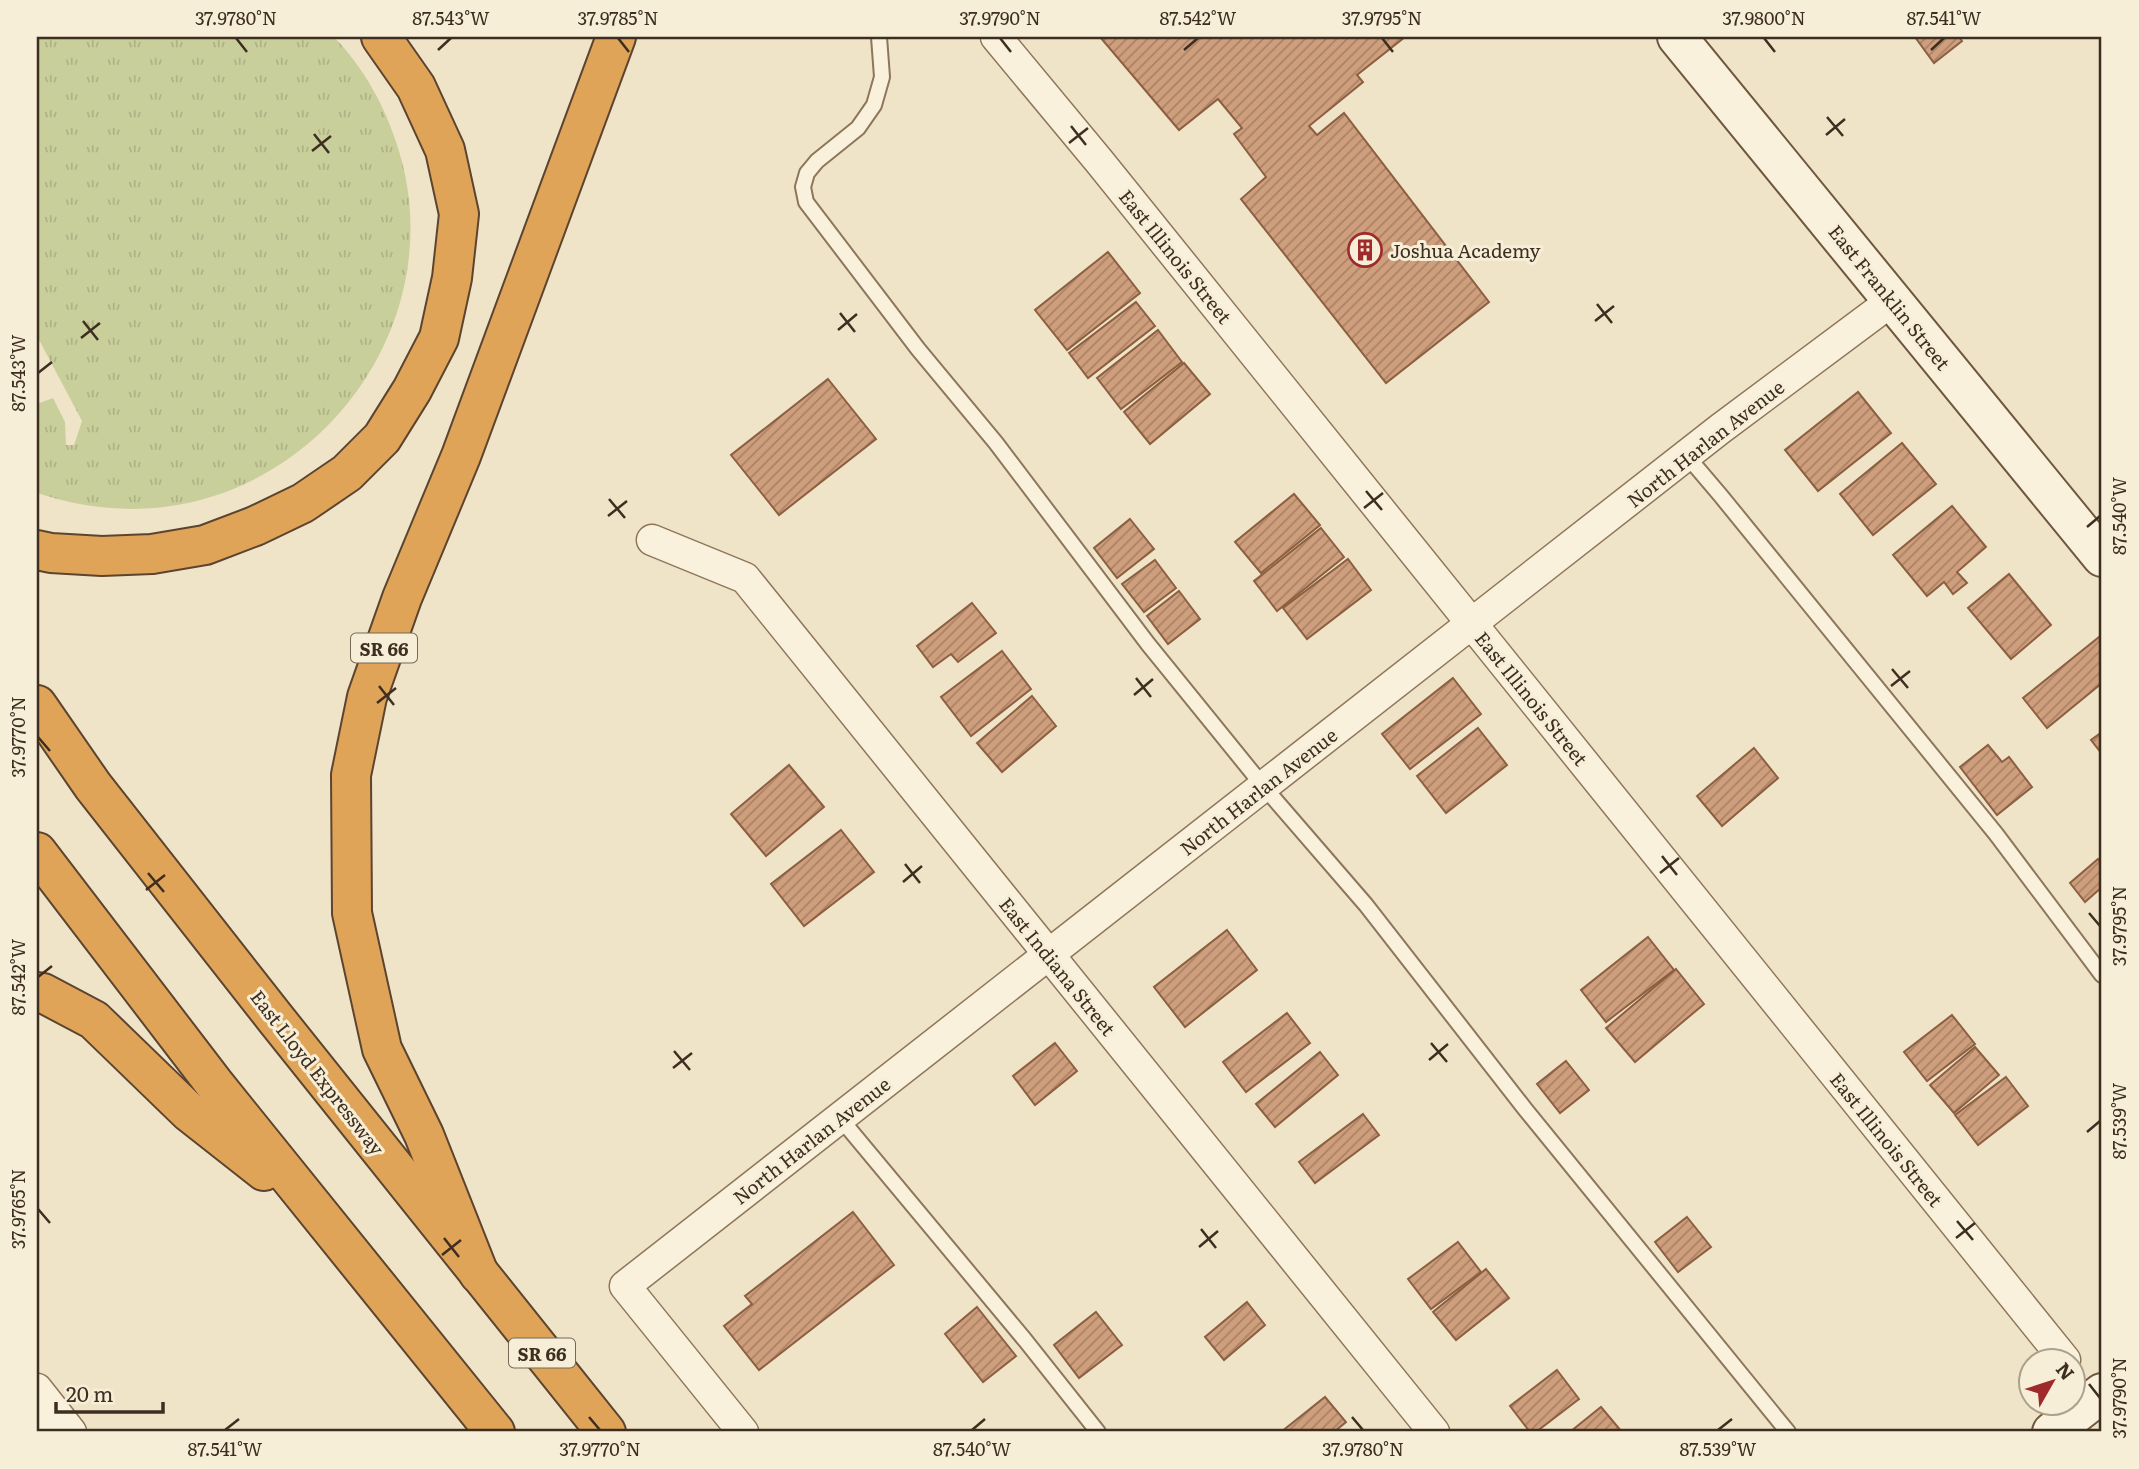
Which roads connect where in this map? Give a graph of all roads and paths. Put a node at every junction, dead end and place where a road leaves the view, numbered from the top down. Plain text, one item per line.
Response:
1 (381, 37) edge
2 (616, 37) edge
3 (879, 37) edge
4 (996, 37) edge
5 (1677, 37) edge
6 (1893, 300) junction
7 (1687, 456) junction
8 (652, 540) dead end
9 (37, 550) edge
10 (2102, 557) edge
11 (1473, 624) junction
12 (37, 705) edge
13 (1264, 787) junction
14 (37, 852) edge
15 (1049, 954) junction
16 (2102, 975) edge
17 (37, 992) edge
18 (840, 1118) junction
19 (316, 1212) junction
20 (479, 1274) junction
21 (2054, 1346) edge
22 (37, 1389) edge
23 (2093, 1392) edge
24 (55, 1426) edge
25 (495, 1432) edge
26 (606, 1432) edge
27 (743, 1432) edge
28 (1098, 1432) edge
29 (1434, 1432) edge
30 (1788, 1432) edge
31 (2052, 1432) edge

1 - 9 highway
2 - 20 highway, SR 66
3 - 13 lane
4 - 11 street, East Illinois Street
5 - 6 street, East Franklin Street
6 - 7 street, North Harlan Avenue
6 - 10 street, East Franklin Street
7 - 11 street, North Harlan Avenue
7 - 16 lane
8 - 15 street, East Indiana Street
11 - 13 street, North Harlan Avenue
11 - 21 street, East Illinois Street
12 - 20 highway, East Lloyd Expressway
13 - 15 street, North Harlan Avenue
13 - 30 lane
14 - 19 highway
15 - 18 street, North Harlan Avenue
15 - 29 street, East Indiana Street
17 - 19 highway
18 - 27 street, North Harlan Avenue
18 - 28 lane
19 - 25 highway
20 - 26 highway, East Lloyd Expressway / SR 66
22 - 24 street
23 - 31 street

